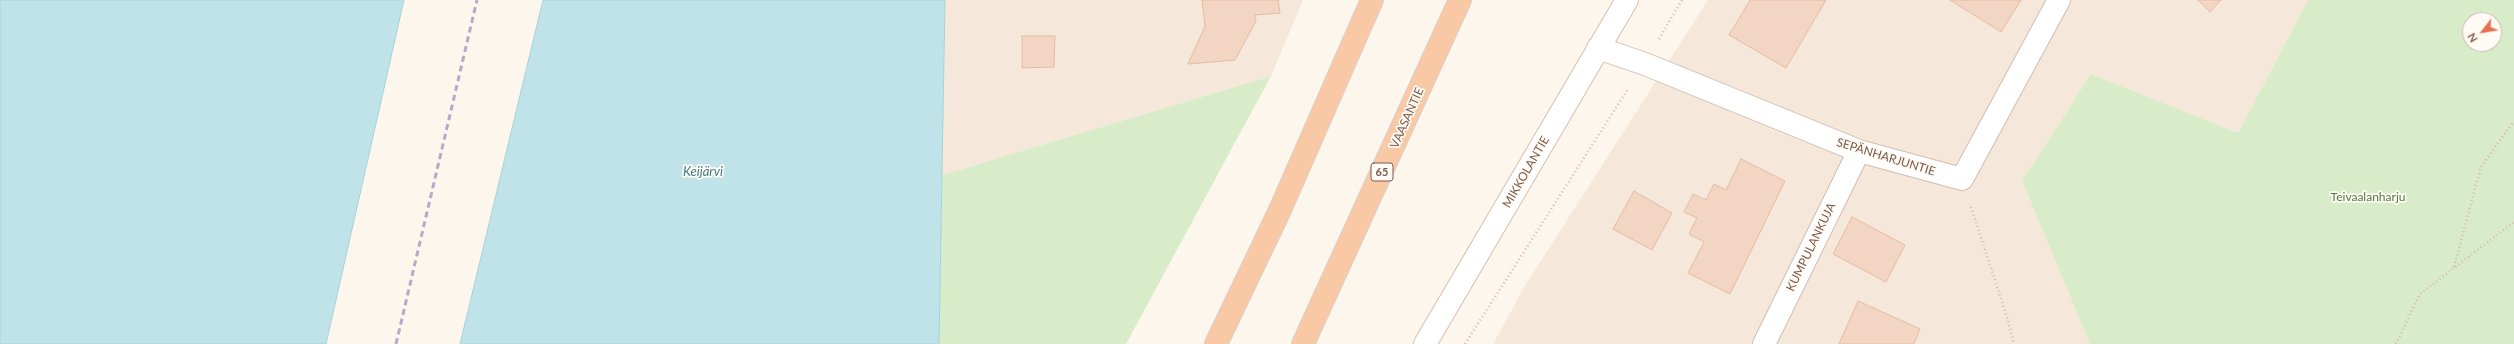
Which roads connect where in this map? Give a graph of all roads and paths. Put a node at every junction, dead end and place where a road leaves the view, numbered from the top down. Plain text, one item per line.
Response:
1 (1372, 0) edge
2 (1460, 0) edge
3 (1627, 0) edge
4 (1682, 0) edge
5 (2059, 0) edge
6 (1598, 48) junction
7 (1645, 64) junction
8 (2514, 121) edge
9 (1859, 151) junction
10 (1962, 180) junction
11 (2514, 222) edge
12 (2454, 268) junction
13 (1216, 344) edge
14 (1303, 344) edge
15 (1425, 344) edge
16 (1465, 344) edge
17 (1764, 344) edge
18 (2014, 344) edge
19 (2396, 344) edge

1 - 13 highway
2 - 14 highway, VAASANTIE / 65
3 - 6 street, MIKKOLANTIE
4 - 7 path
5 - 10 street
6 - 7 street, SEPÄNHARJUNTIE
6 - 15 street, MIKKOLANTIE
7 - 9 street, SEPÄNHARJUNTIE
7 - 16 path
8 - 12 path
9 - 10 street, SEPÄNHARJUNTIE
9 - 17 street, KUMPULANKUJA
10 - 18 path
11 - 12 path
12 - 19 path

